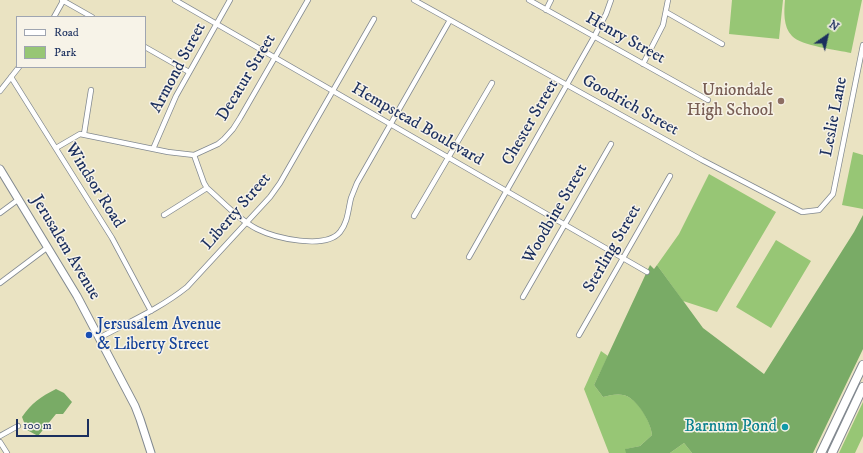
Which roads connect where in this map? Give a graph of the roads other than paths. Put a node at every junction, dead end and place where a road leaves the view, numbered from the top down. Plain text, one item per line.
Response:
1 (63, 0) edge
2 (175, 0) edge
3 (230, 0) edge
4 (308, 0) edge
5 (414, 0) edge
6 (528, 0) edge
7 (551, 0) edge
8 (611, 0) edge
9 (668, 0) edge
10 (422, 2) edge
11 (546, 10) junction
12 (666, 12) junction
13 (55, 16) edge
14 (90, 16) edge
15 (374, 19) dead end
16 (450, 20) junction
17 (216, 24) junction
18 (594, 36) junction
19 (722, 44) dead end
20 (863, 45) edge
21 (146, 49) edge
22 (275, 58) junction
23 (643, 64) junction
24 (18, 68) edge
25 (189, 72) junction
26 (11, 77) junction
27 (492, 83) dead end
28 (567, 85) junction
29 (91, 90) dead end
30 (0, 91) edge
31 (333, 91) junction
32 (708, 100) dead end
33 (391, 124) junction
34 (84, 134) junction
35 (611, 144) dead end
36 (56, 148) junction
37 (153, 149) junction
38 (194, 155) junction
39 (449, 158) junction
40 (0, 169) edge
41 (670, 176) dead end
42 (207, 188) junction
43 (507, 191) junction
44 (833, 194) joint
45 (19, 199) junction
46 (0, 213) edge
47 (164, 215) dead end
48 (414, 216) dead end
49 (247, 222) junction
50 (565, 225) junction
51 (48, 247) junction
52 (469, 257) dead end
53 (623, 258) junction
54 (647, 272) dead end
55 (0, 282) edge
56 (523, 297) dead end
57 (151, 310) junction
58 (579, 335) dead end
59 (99, 338) junction
60 (863, 365) edge
61 (863, 387) edge
62 (18, 426) dead end
63 (0, 436) edge
64 (0, 442) edge
65 (7, 453) edge
66 (151, 453) edge
67 (821, 453) edge
68 (832, 453) edge

1 - 13 street
1 - 14 street
2 - 17 street, Hempstead Boulevard
3 - 17 street, Armond Street
4 - 22 street, Decatur Street
5 - 10 street, Goodrich Street
6 - 11 street, Henry Street
7 - 11 street
8 - 18 street, Chester Street
9 - 12 street
10 - 16 street, Goodrich Street
11 - 18 street, Henry Street
12 - 19 street
12 - 23 street
15 - 31 street, Liberty Street
16 - 28 street, Goodrich Street
16 - 33 street
17 - 22 street, Hempstead Boulevard
17 - 25 street, Armond Street
18 - 23 street, Henry Street
18 - 28 street, Chester Street
20 - 44 street, Leslie Lane
21 - 25 street
22 - 31 street, Hempstead Boulevard
22 - 38 street, Decatur Street
23 - 32 street, Henry Street
24 - 26 street
25 - 37 street, Armond Street
26 - 30 street
26 - 36 street, Windsor Road
27 - 39 street
28 - 43 street, Chester Street
28 - 44 street, Goodrich Street
29 - 34 street
31 - 33 street, Hempstead Boulevard
31 - 49 street, Liberty Street
33 - 39 street, Hempstead Boulevard
33 - 49 street
34 - 36 street
34 - 37 street
35 - 50 street, Woodbine Street
36 - 57 street, Windsor Road
37 - 38 street
38 - 42 street
39 - 43 street, Hempstead Boulevard
39 - 48 street
40 - 45 main road, Jerusalem Avenue
41 - 53 street, Sterling Street
42 - 47 street
42 - 49 street
43 - 50 street, Hempstead Boulevard
43 - 52 street, Chester Street
45 - 46 street
45 - 51 main road, Jerusalem Avenue
49 - 57 street, Liberty Street
50 - 53 street, Hempstead Boulevard
50 - 56 street, Woodbine Street
51 - 55 street
51 - 59 main road, Jerusalem Avenue
53 - 54 street, Hempstead Boulevard
53 - 58 street, Sterling Street
57 - 59 street, Liberty Street
59 - 66 main road, Jerusalem Avenue
60 - 67 highway
61 - 68 highway
62 - 63 street
64 - 65 street

